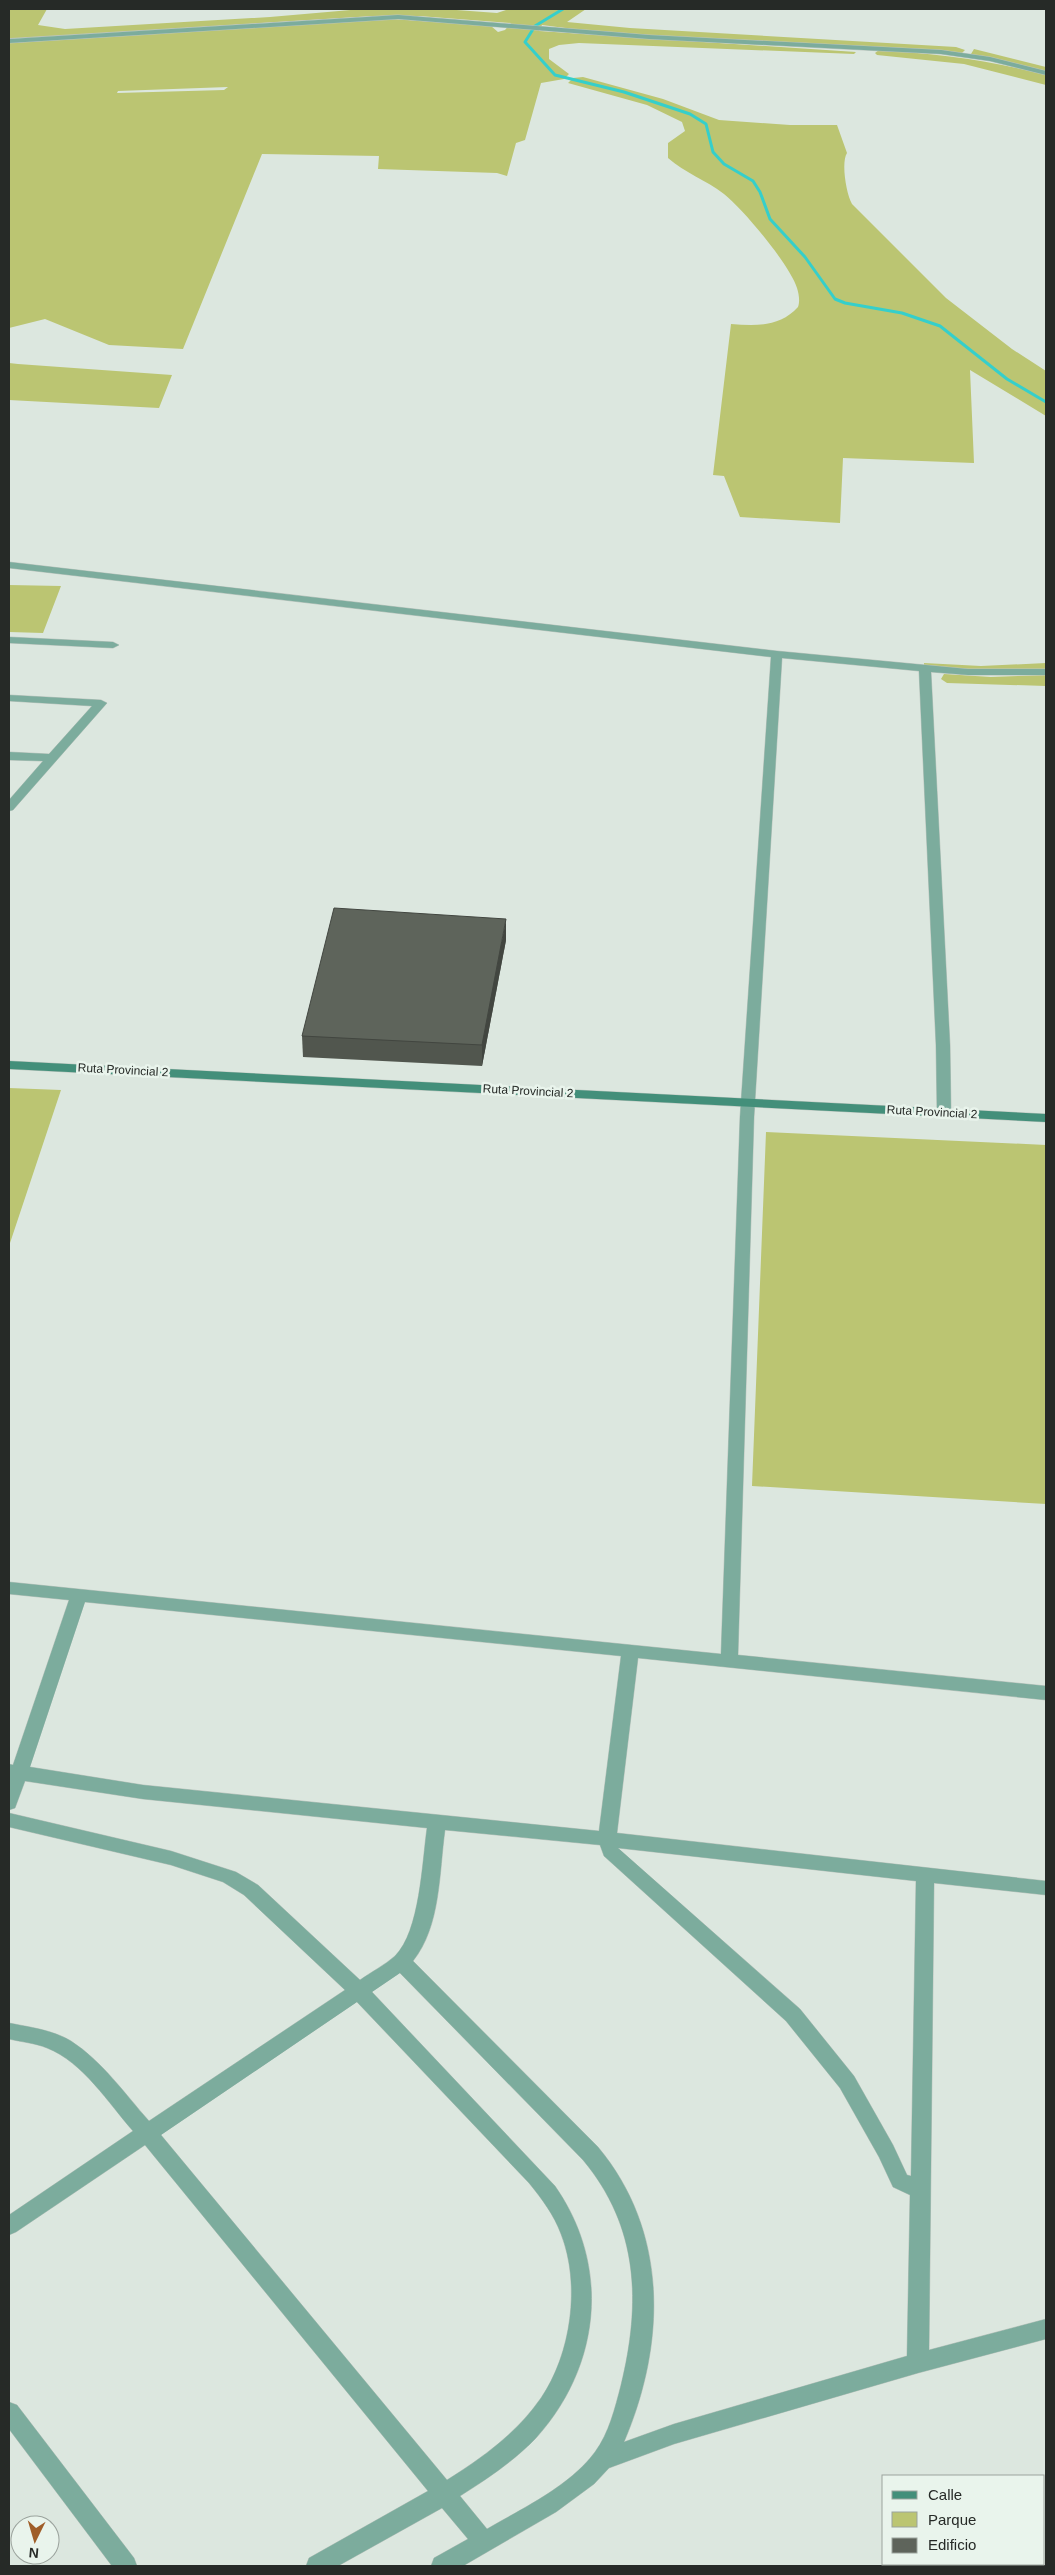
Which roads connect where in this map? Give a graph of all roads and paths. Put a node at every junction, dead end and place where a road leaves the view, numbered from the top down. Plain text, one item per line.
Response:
1 (9, 41) edge
2 (1046, 73) edge
3 (9, 565) edge
4 (9, 640) edge
5 (113, 645) dead end
6 (777, 654) junction
7 (925, 669) junction
8 (1046, 672) edge
9 (9, 698) edge
10 (9, 756) edge
11 (51, 758) junction
12 (9, 807) edge
13 (9, 1065) edge
14 (748, 1102) junction
15 (944, 1112) junction
16 (1046, 1118) edge
17 (9, 1588) edge
18 (79, 1595) junction
19 (630, 1651) junction
20 (729, 1661) junction
21 (1046, 1693) edge
22 (14, 1772) edge
23 (9, 1803) edge
24 (9, 1820) edge
25 (437, 1821) junction
26 (608, 1839) junction
27 (925, 1873) junction
28 (1046, 1888) edge
29 (401, 1962) junction
30 (358, 1990) junction
31 (9, 2031) edge
32 (147, 2133) junction
33 (920, 2188) junction
34 (9, 2226) edge
35 (1046, 2329) edge
36 (918, 2363) junction
37 (9, 2412) edge
38 (601, 2461) junction
39 (446, 2494) junction
40 (484, 2542) junction
41 (126, 2566) edge
42 (317, 2566) edge
43 (442, 2566) edge

1 - 2 street
3 - 6 street
4 - 5 street
6 - 7 street
6 - 14 street
7 - 8 street
7 - 15 street
9 - 11 street
10 - 11 street
11 - 12 street
13 - 14 main road, Ruta Provincial 2
14 - 15 main road, Ruta Provincial 2
14 - 20 street
15 - 16 main road, Ruta Provincial 2
17 - 18 street
18 - 19 street
18 - 22 street
19 - 20 street
19 - 26 street
20 - 21 street
22 - 23 street
22 - 25 street
24 - 30 street
25 - 26 street
25 - 29 street
26 - 27 street
26 - 33 street
27 - 28 street
27 - 33 street
29 - 30 street
29 - 38 street
30 - 32 street
30 - 39 street
31 - 32 street
32 - 34 street
32 - 39 street
33 - 36 street
35 - 36 street
36 - 38 street
37 - 41 street
38 - 40 street
39 - 40 street
39 - 42 street
40 - 43 street

